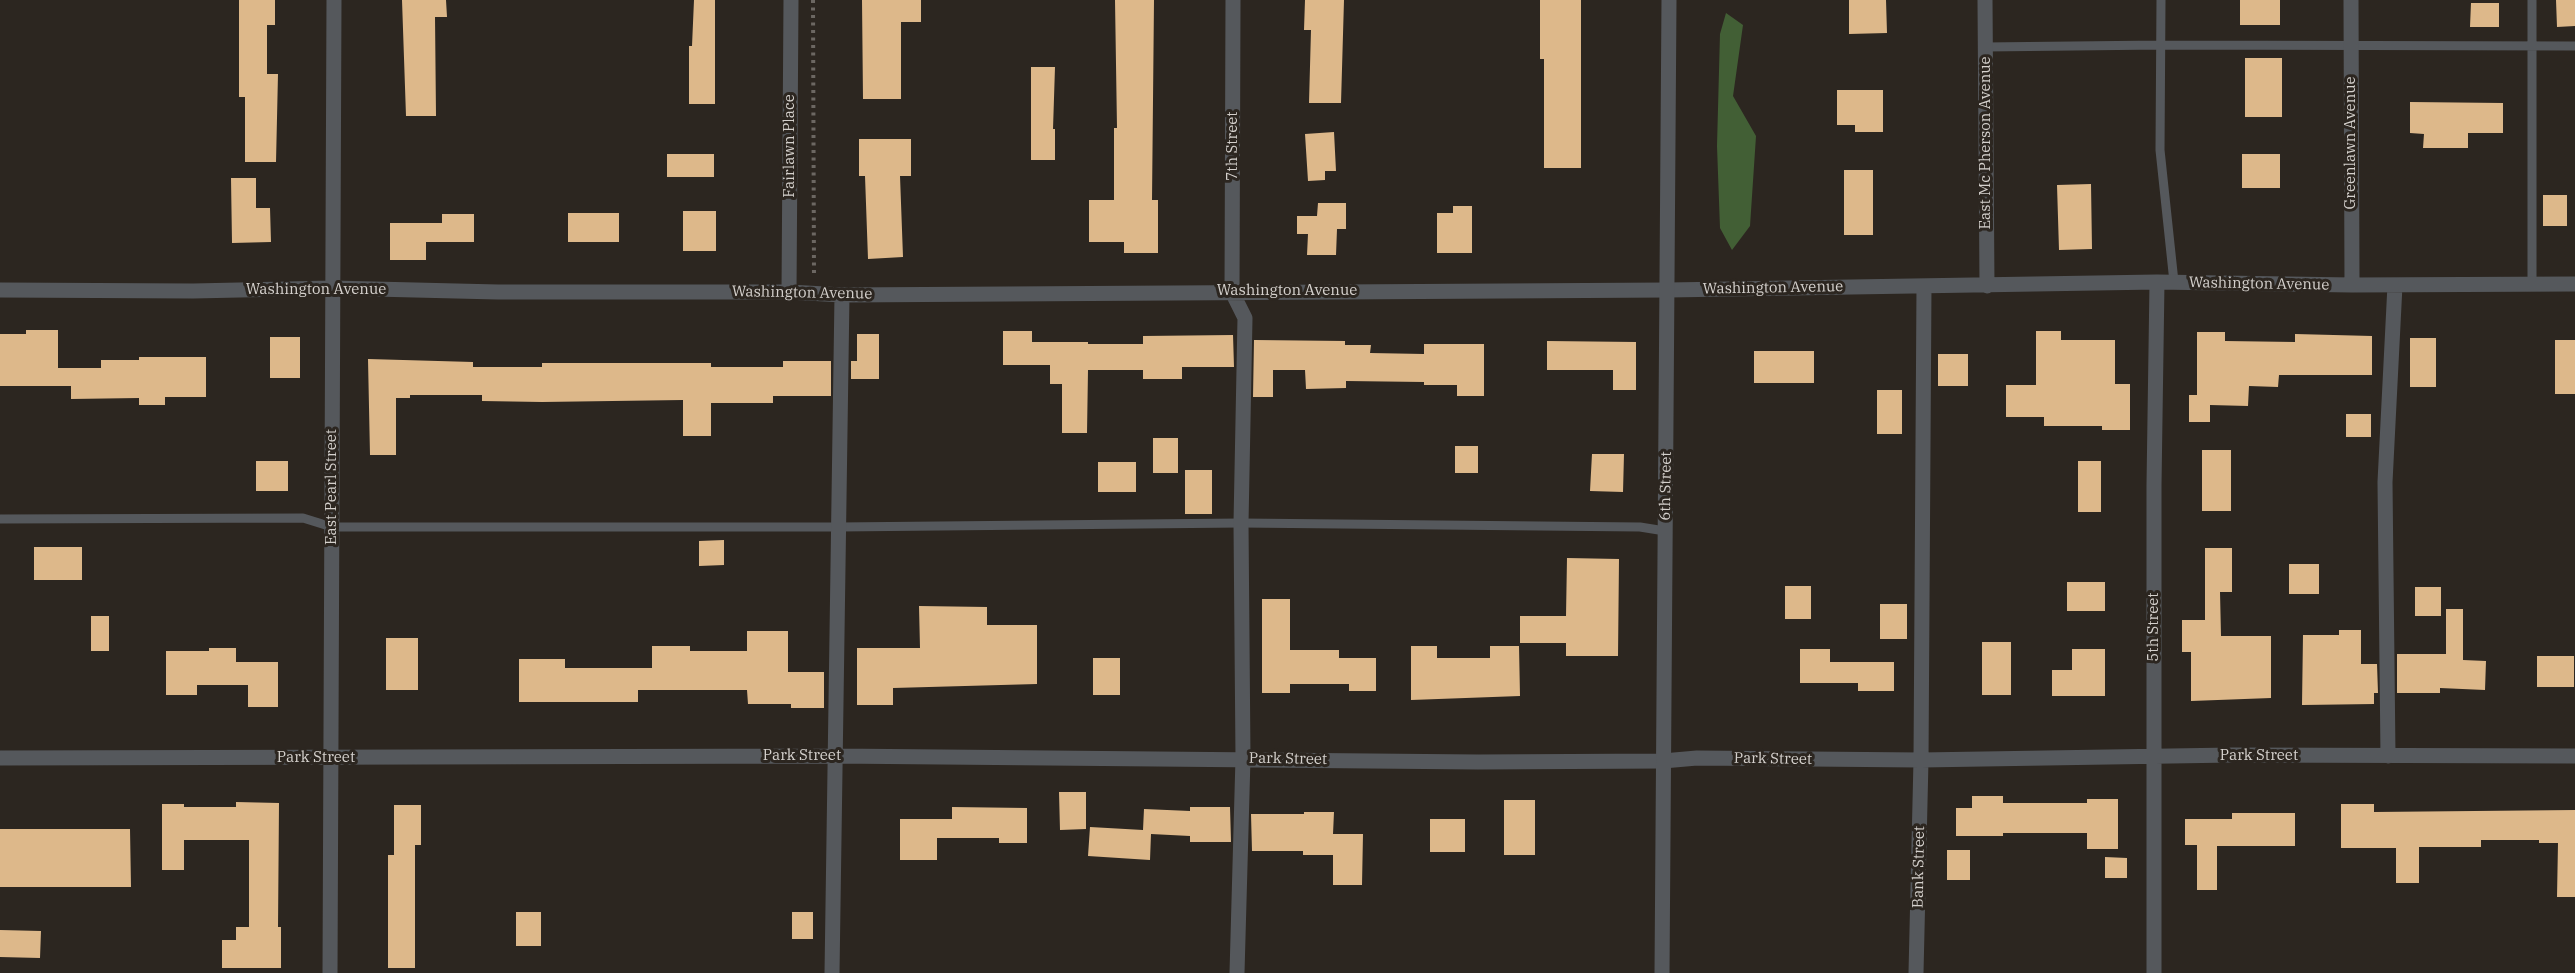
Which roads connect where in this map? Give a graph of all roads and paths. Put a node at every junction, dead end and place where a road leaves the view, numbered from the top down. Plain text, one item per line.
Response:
1 (334, 0) edge
2 (791, 0) edge
3 (813, 0) edge
4 (1233, 0) edge
5 (1669, 0) edge
6 (1985, 0) edge
7 (2161, 0) edge
8 (2351, 0) edge
9 (2532, 0) edge
10 (2161, 45) junction
11 (2351, 46) junction
12 (2532, 46) junction
13 (2575, 46) edge
14 (1985, 47) junction
15 (2157, 282) junction
16 (2174, 282) junction
17 (2532, 284) junction
18 (2575, 284) edge
19 (2352, 285) junction
20 (2395, 285) junction
21 (1924, 286) junction
22 (1987, 286) junction
23 (332, 288) junction
24 (0, 290) edge
25 (1668, 290) junction
26 (789, 292) junction
27 (1232, 292) junction
28 (814, 293) junction
29 (842, 295) junction
30 (0, 519) edge
31 (1241, 523) junction
32 (332, 527) junction
33 (838, 527) junction
34 (1665, 531) junction
35 (835, 756) junction
36 (2388, 756) junction
37 (2575, 756) edge
38 (2153, 757) junction
39 (0, 758) edge
40 (1243, 758) junction
41 (331, 759) junction
42 (1921, 760) junction
43 (1663, 761) junction
44 (330, 973) edge
45 (832, 973) edge
46 (1237, 973) edge
47 (1662, 973) edge
48 (1916, 973) edge
49 (2154, 973) edge

1 - 23 street, East Pearl Street
2 - 26 street, Fairlawn Place
3 - 28 path
4 - 27 street, 7th Street
5 - 25 street, 6th Street
6 - 14 street, East Mc Pherson Avenue
7 - 10 lane
8 - 11 street, Greenlawn Avenue
9 - 12 lane
10 - 11 lane
10 - 14 lane
10 - 16 lane
11 - 12 lane
11 - 19 street, Greenlawn Avenue
12 - 13 lane
12 - 17 lane
14 - 22 street, East Mc Pherson Avenue
15 - 16 street, Washington Avenue
15 - 22 street, Washington Avenue
15 - 38 street, 5th Street
16 - 19 street, Washington Avenue
17 - 18 street, Washington Avenue
17 - 20 street, Washington Avenue
19 - 20 street, Washington Avenue
20 - 36 street
21 - 22 street, Washington Avenue
21 - 25 street, Washington Avenue
21 - 42 street, Bank Street
23 - 24 street, Washington Avenue
23 - 26 street, Washington Avenue
23 - 32 street, East Pearl Street
25 - 27 street, Washington Avenue
25 - 34 street, 6th Street
26 - 28 street, Washington Avenue
27 - 29 street, Washington Avenue
27 - 31 street
28 - 29 street, Washington Avenue
29 - 33 street
30 - 32 lane
31 - 33 lane
31 - 34 lane
31 - 40 street
32 - 33 lane
32 - 41 street, East Pearl Street
33 - 35 street
34 - 43 street, 6th Street
35 - 40 street, Park Street
35 - 41 street, Park Street
35 - 45 street
36 - 37 street, Park Street
36 - 38 street, Park Street
38 - 42 street, Park Street
38 - 49 street, 5th Street
39 - 41 street, Park Street
40 - 43 street, Park Street
40 - 46 street
41 - 44 street, East Pearl Street
42 - 43 street, Park Street
42 - 48 street, Bank Street
43 - 47 street, 6th Street

